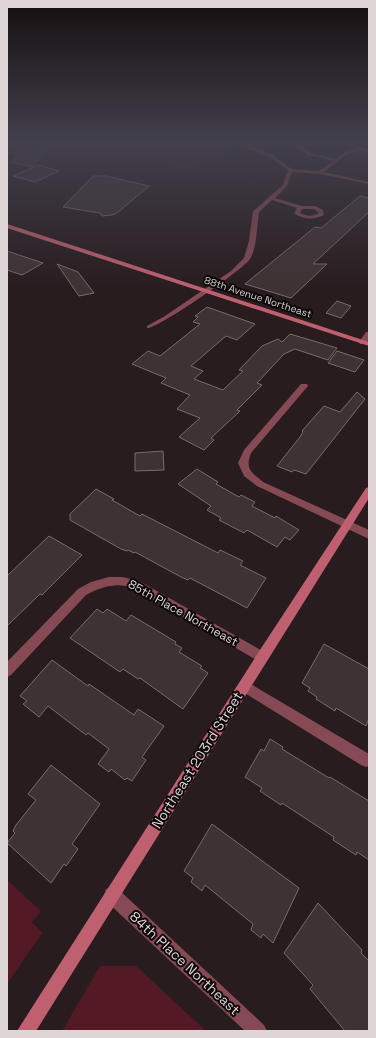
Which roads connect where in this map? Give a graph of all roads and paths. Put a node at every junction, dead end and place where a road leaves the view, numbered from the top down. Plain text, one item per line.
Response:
1 (279, 191) edge
2 (271, 198) junction
3 (303, 208) dead end
4 (7, 226) edge
5 (206, 291) junction
6 (149, 327) dead end
7 (369, 334) edge
8 (366, 343) edge
9 (304, 386) dead end
10 (369, 490) edge
11 (346, 525) junction
12 (369, 535) edge
13 (262, 657) junction
14 (7, 671) edge
15 (244, 686) junction
16 (366, 760) dead end
17 (112, 895) junction
18 (26, 1031) edge
19 (258, 1031) edge

1 - 2 street
2 - 3 street
2 - 5 street
4 - 5 street, 88th Avenue Northeast
5 - 6 street
5 - 8 street, 88th Avenue Northeast
7 - 8 street
9 - 11 street
10 - 11 street, Northeast 203rd Street
11 - 12 street
11 - 13 street, Northeast 203rd Street
13 - 14 street, 85th Place Northeast
13 - 15 street, Northeast 203rd Street
15 - 16 street
15 - 17 street, Northeast 203rd Street
17 - 18 street, Northeast 203rd Street
17 - 19 street, 84th Place Northeast

